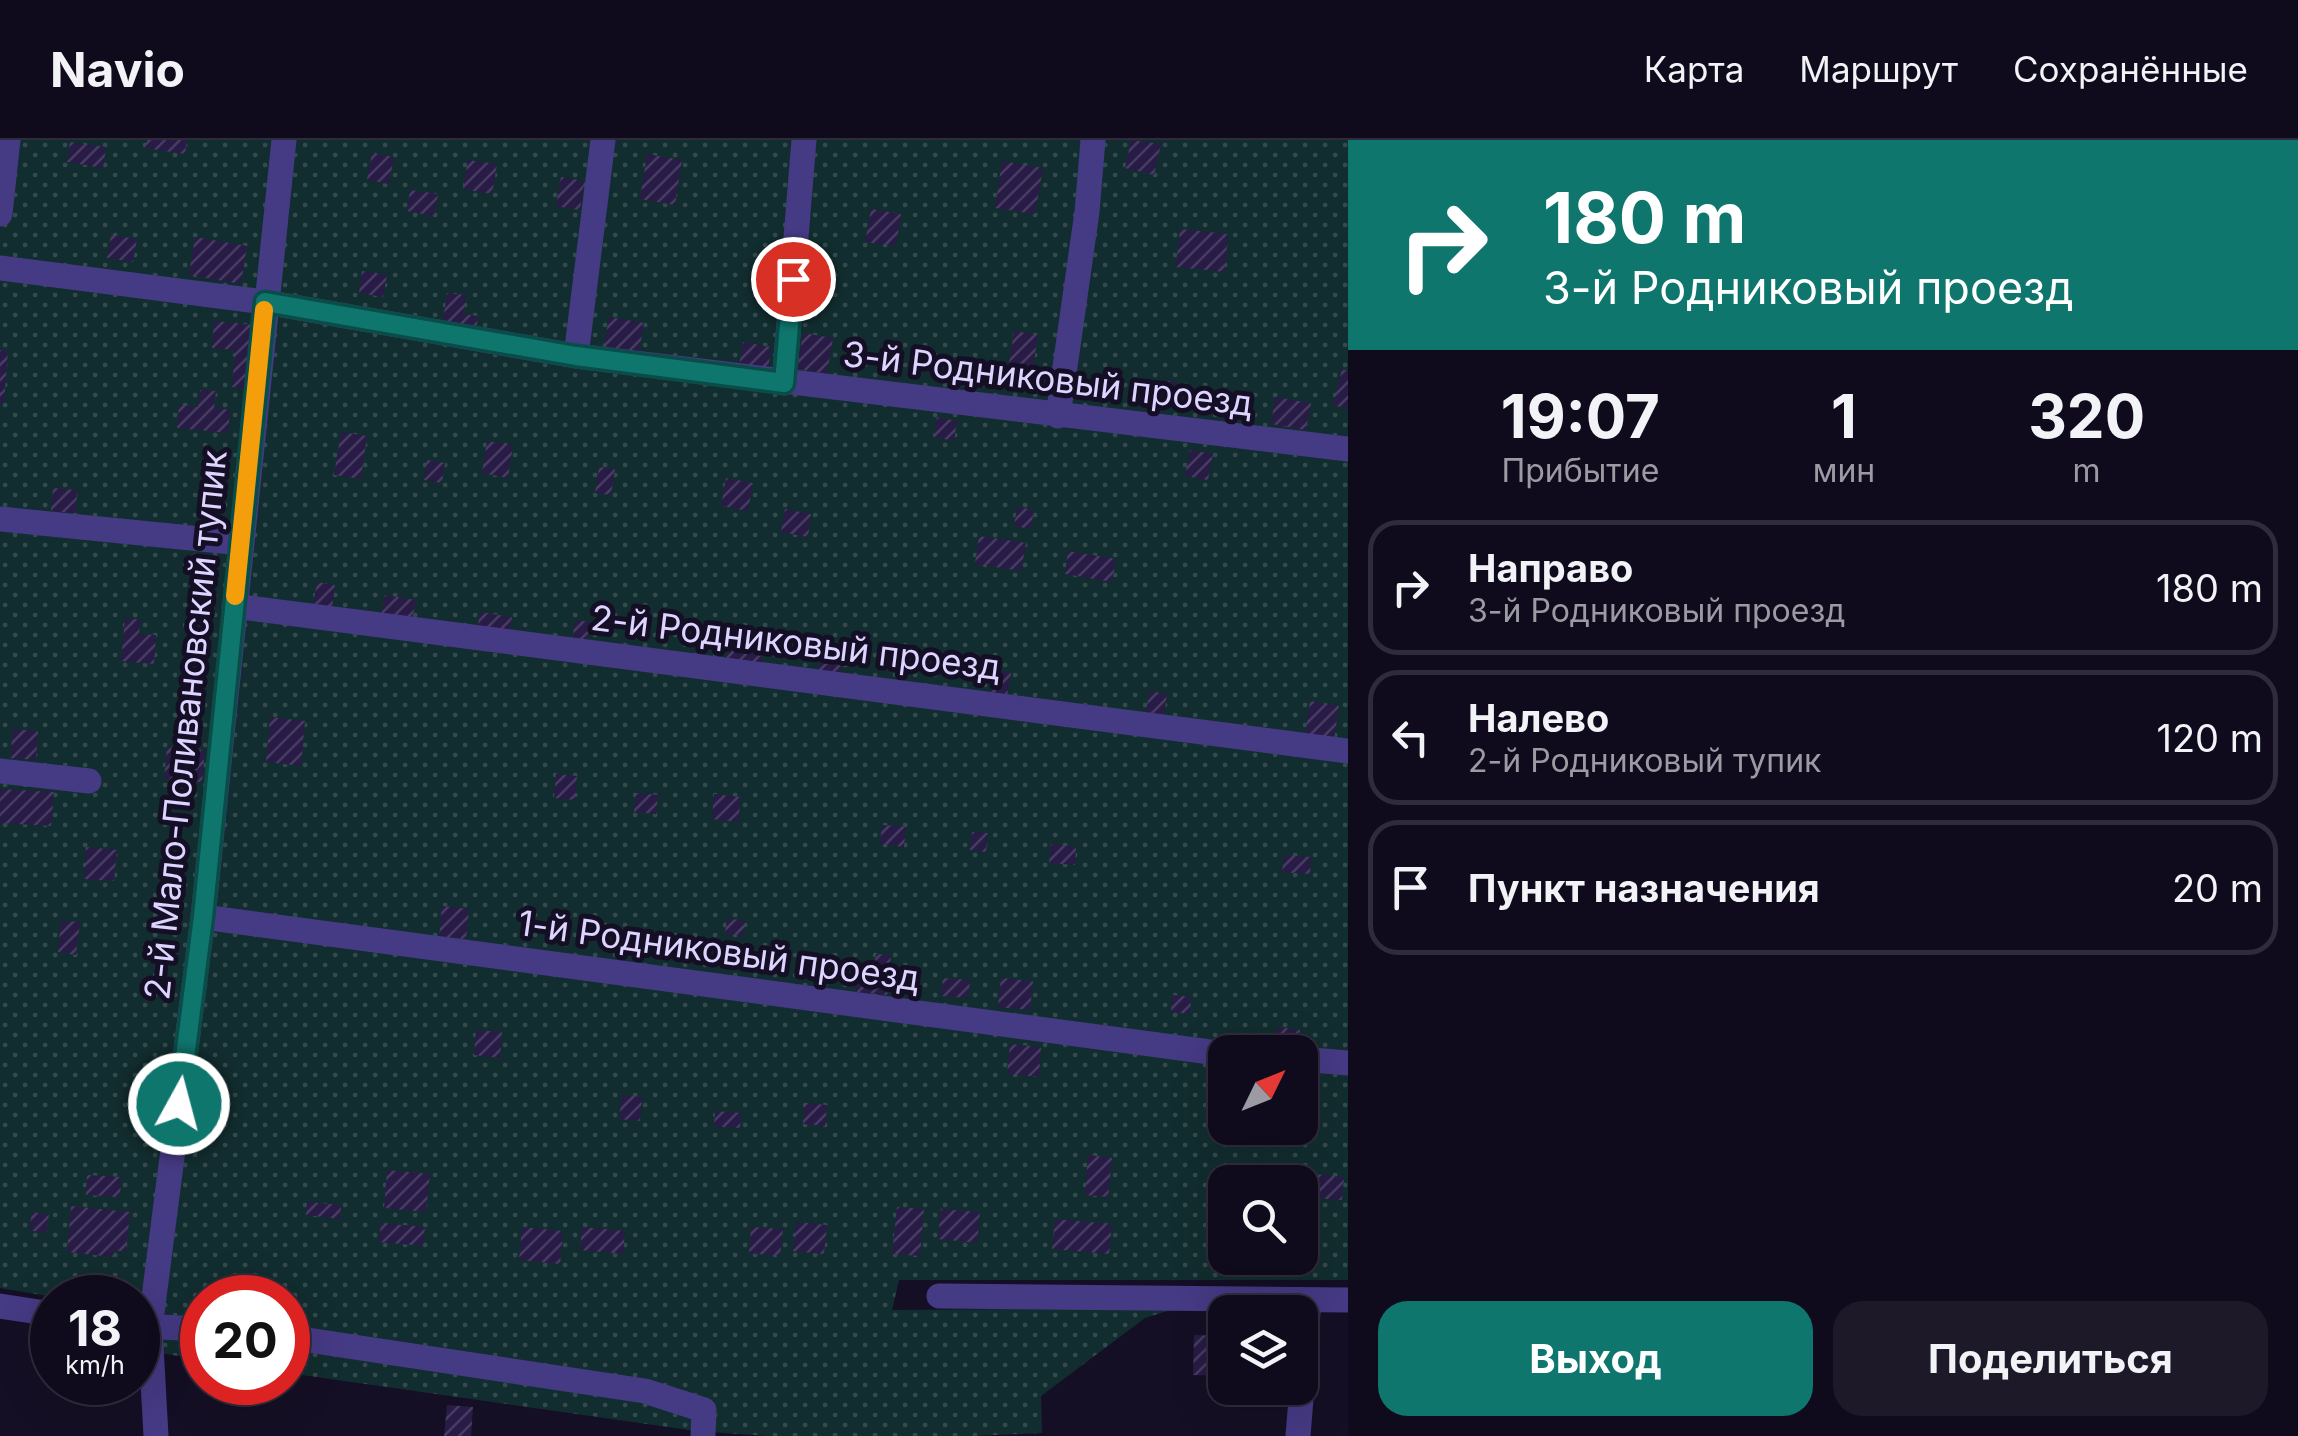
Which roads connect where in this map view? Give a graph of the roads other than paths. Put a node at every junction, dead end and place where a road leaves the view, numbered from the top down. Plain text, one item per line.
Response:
1 (8, 140) edge
2 (284, 140) edge
3 (603, 140) edge
4 (804, 140) edge
5 (1093, 140) edge
6 (0, 214) edge
7 (0, 268) edge
8 (265, 302) junction
9 (576, 356) junction
10 (784, 383) junction
11 (1058, 416) junction
12 (1348, 450) edge
13 (0, 520) edge
14 (240, 543) junction
15 (234, 606) junction
16 (1348, 751) edge
17 (0, 771) edge
18 (89, 781) dead end
19 (203, 917) junction
20 (1208, 1052) edge
21 (1318, 1061) edge
22 (1348, 1063) edge
23 (151, 1275) edge
24 (939, 1296) dead end
25 (1208, 1299) edge
26 (1318, 1300) edge
27 (1348, 1300) edge
28 (0, 1306) edge
29 (30, 1311) edge
30 (310, 1340) edge
31 (153, 1405) edge
32 (1301, 1405) edge
33 (156, 1436) edge
34 (703, 1436) edge
35 (1298, 1436) edge

1 - 6 street
2 - 8 street, 2-й Мало-Поливановский тупик
3 - 9 street
4 - 10 street
5 - 11 street
7 - 8 street, 3-й Родниковый проезд
8 - 9 street, 3-й Родниковый проезд
8 - 14 street, 2-й Мало-Поливановский тупик
9 - 10 street, 3-й Родниковый проезд
10 - 11 street, 3-й Родниковый проезд
11 - 12 street, 3-й Родниковый проезд
13 - 14 street
14 - 15 street, 2-й Мало-Поливановский тупик
15 - 16 street, 2-й Родниковый проезд
15 - 19 street, 2-й Мало-Поливановский тупик
17 - 18 street
19 - 20 street, 1-й Родниковый проезд
19 - 23 street, 2-й Мало-Поливановский тупик
21 - 22 street
24 - 25 street
26 - 27 street
28 - 29 street
30 - 34 street
31 - 33 street, 2-й Мало-Поливановский тупик
32 - 35 street

